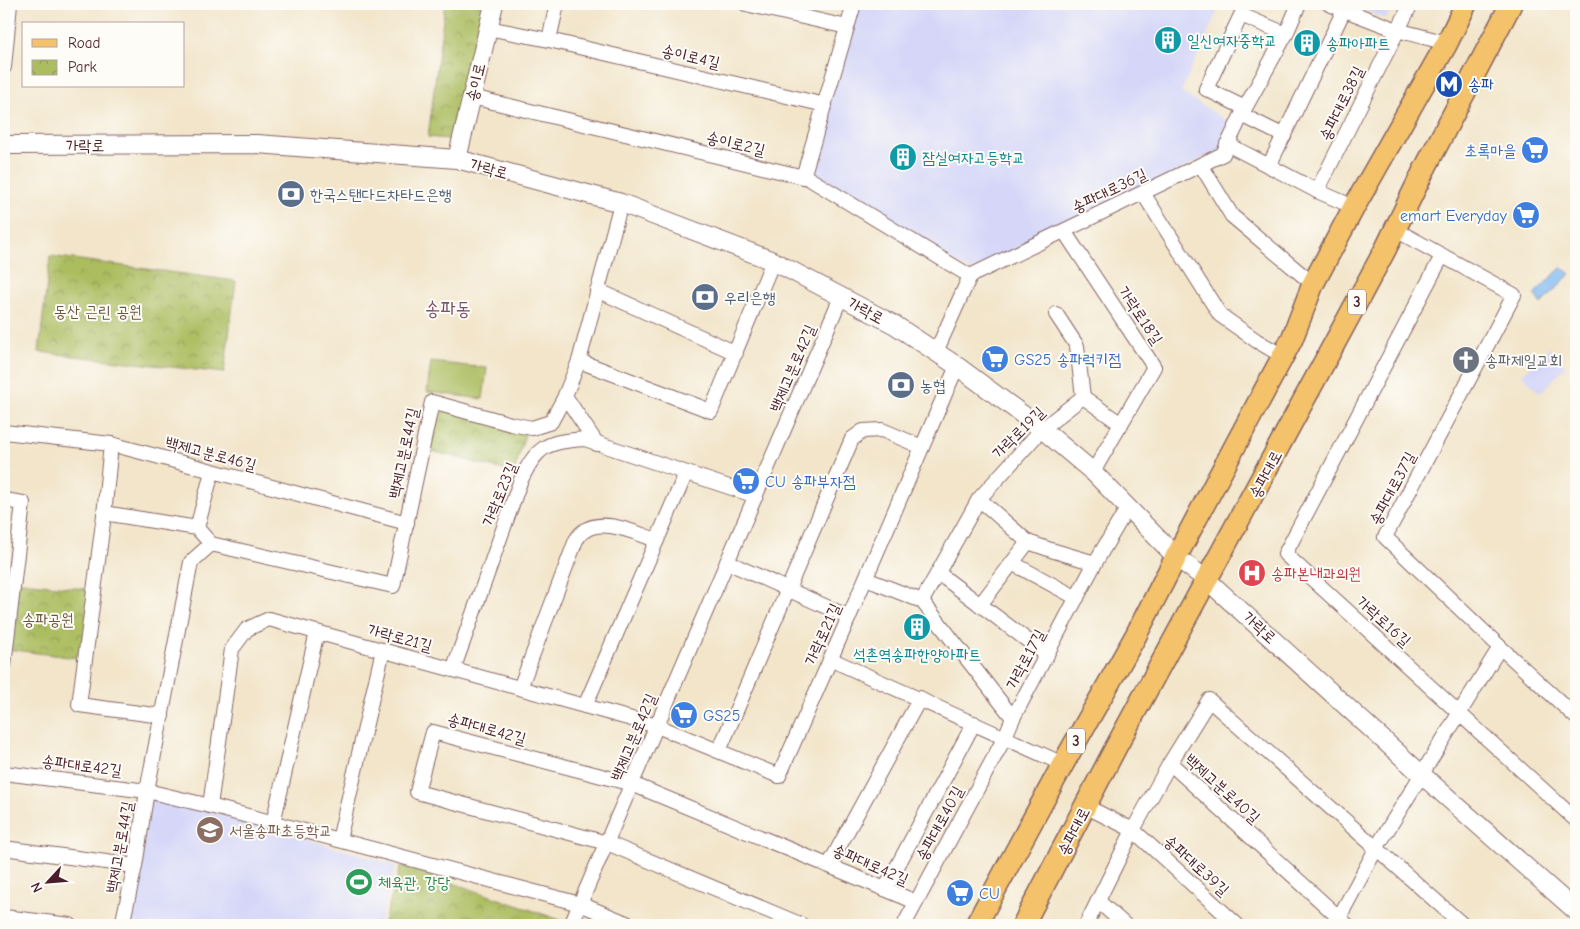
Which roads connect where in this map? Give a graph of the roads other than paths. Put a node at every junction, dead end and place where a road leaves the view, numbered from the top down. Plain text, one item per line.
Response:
1 (10, 4) edge
2 (494, 4) edge
3 (557, 4) edge
4 (746, 4) edge
5 (854, 4) edge
6 (1299, 4) edge
7 (1329, 4) edge
8 (1411, 4) edge
9 (1466, 4) edge
10 (1474, 4) edge
11 (1518, 4) edge
12 (1344, 10) junction
13 (1506, 12) edge
14 (847, 27) junction
15 (488, 28) junction
16 (1397, 30) junction
17 (1286, 34) junction
18 (549, 40) junction
19 (1447, 43) junction
20 (4, 66) edge
21 (472, 97) junction
22 (825, 105) junction
23 (1244, 111) junction
24 (1284, 136) junction
25 (1227, 144) junction
26 (4, 145) edge
27 (457, 159) junction
28 (1201, 165) junction
29 (1269, 166) junction
30 (803, 177) junction
31 (1317, 191) junction
32 (1143, 193) junction
33 (621, 203) junction
34 (1354, 207) junction
35 (1394, 229) junction
36 (1064, 231) junction
37 (1442, 256) junction
38 (772, 261) junction
39 (970, 276) junction
40 (1313, 284) junction
41 (597, 290) junction
42 (841, 297) junction
43 (1056, 314) dead end
44 (936, 352) junction
45 (736, 353) junction
46 (1283, 356) junction
47 (578, 361) junction
48 (957, 366) junction
49 (565, 396) junction
50 (1083, 397) junction
51 (1121, 424) junction
52 (1042, 429) junction
53 (4, 432) edge
54 (110, 444) junction
55 (597, 444) junction
56 (922, 446) junction
57 (212, 472) junction
58 (1093, 472) junction
59 (686, 473) junction
60 (756, 496) junction
61 (979, 499) junction
62 (4, 500) edge
63 (1128, 507) junction
64 (104, 514) junction
65 (407, 523) junction
66 (197, 528) junction
67 (657, 540) junction
68 (1028, 542) junction
69 (211, 544) junction
70 (1176, 557) junction
71 (727, 562) junction
72 (1012, 563) junction
73 (1095, 563) junction
74 (938, 573) junction
75 (866, 579) junction
76 (1207, 580) junction
77 (788, 590) junction
78 (1077, 598) junction
79 (922, 601) junction
80 (980, 605) junction
81 (849, 618) junction
82 (317, 632) junction
83 (1500, 647) junction
84 (383, 650) junction
85 (1047, 655) junction
86 (830, 659) junction
87 (4, 665) edge
88 (453, 670) junction
89 (520, 688) junction
90 (920, 698) junction
91 (585, 706) junction
92 (1459, 713) junction
93 (162, 716) junction
94 (1576, 717) edge
95 (1013, 718) junction
96 (974, 722) junction
97 (657, 726) junction
98 (1005, 737) junction
99 (719, 751) junction
100 (1170, 763) junction
101 (1063, 764) junction
102 (4, 773) edge
103 (1422, 776) junction
104 (632, 784) junction
105 (147, 791) junction
106 (210, 806) junction
107 (1085, 806) junction
108 (1576, 820) edge
109 (273, 823) junction
110 (1133, 830) junction
111 (339, 840) junction
112 (607, 843) junction
113 (4, 848) edge
114 (1377, 848) junction
115 (829, 865) junction
116 (135, 866) junction
117 (885, 888) junction
118 (1098, 901) junction
119 (916, 902) junction
120 (580, 904) junction
121 (1576, 911) edge
122 (4, 917) edge
123 (1340, 923) edge
124 (70, 925) edge
125 (122, 925) edge
126 (571, 925) edge
127 (632, 925) edge
128 (802, 925) edge
129 (904, 925) edge
130 (976, 925) edge
131 (1023, 925) edge
132 (1086, 925) edge
133 (1125, 925) edge
134 (1237, 925) edge
135 (1464, 925) edge

1 - 20 street
2 - 15 street, 송이로
3 - 18 street
4 - 14 street
5 - 14 street
6 - 17 street, 송파대로36길
7 - 12 street
8 - 16 street, 송파대로38길
9 - 19 main road
10 - 19 main road, 3
11 - 13 main road, 송파대로
12 - 16 street
12 - 24 street
13 - 35 main road, 송파대로 / 3
14 - 22 street
15 - 18 street, 송이로4길
15 - 21 street, 송이로
16 - 19 street
16 - 31 street, 송파대로38길
17 - 23 street, 송파대로36길
17 - 23 street
18 - 22 street, 송이로4길
19 - 34 main road, 3
21 - 27 street, 송이로
21 - 30 street, 송이로2길
22 - 30 street
23 - 24 street
23 - 25 street, 송파대로36길
24 - 29 street
25 - 28 street, 송파대로36길
25 - 29 street
26 - 27 street, 가락로
27 - 33 street, 가락로
28 - 32 street, 송파대로36길
28 - 40 street
29 - 31 street
30 - 39 street, 송이로2길
31 - 34 street
32 - 36 street, 송파대로36길
32 - 46 street
33 - 38 street, 가락로
33 - 41 street, 백제고분로44길
34 - 40 main road, 3
35 - 37 street, 송파대로37길
35 - 76 main road, 송파대로 / 3
36 - 39 street, 송파대로36길
36 - 51 street, 가락로18길
37 - 83 street, 송파대로37길
37 - 92 street, 가락로16길
38 - 42 street, 가락로
38 - 45 street
39 - 44 street
40 - 46 main road, 3
41 - 45 street
41 - 47 street, 백제고분로44길
42 - 44 street, 가락로
42 - 60 street, 백제고분로42길
43 - 50 street
44 - 48 street, 가락로
45 - 47 street
46 - 70 main road, 3
47 - 49 street, 백제고분로44길
48 - 52 street, 가락로
48 - 56 street, 가락로21길
49 - 55 street
49 - 65 street, 백제고분로44길
50 - 51 street
50 - 52 street, 가락로19길
51 - 58 street, 가락로18길
52 - 58 street, 가락로
52 - 61 street, 가락로19길
53 - 54 street, 백제고분로46길
54 - 57 street, 백제고분로46길
54 - 64 street
55 - 59 street, 가락로23길
55 - 88 street, 가락로23길
56 - 75 street, 가락로21길
56 - 77 street
57 - 65 street, 백제고분로46길
57 - 66 street
58 - 63 street, 가락로
59 - 60 street, 가락로23길
59 - 67 street
60 - 71 street, 백제고분로42길
61 - 68 street
61 - 74 street, 가락로19길
62 - 87 street
63 - 70 street, 가락로
63 - 73 street, 가락로17길
64 - 66 street
64 - 93 street
65 - 69 street, 백제고분로44길
66 - 69 street
67 - 89 street
67 - 91 street
68 - 72 street
68 - 73 street
69 - 93 street, 백제고분로44길
70 - 76 street, 가락로
70 - 101 main road, 3
71 - 77 street
71 - 97 street, 백제고분로42길
72 - 78 street
72 - 80 street
73 - 78 street, 가락로17길
74 - 79 street, 가락로19길
74 - 80 street
75 - 79 street
75 - 81 street, 가락로21길
76 - 103 street, 가락로
76 - 107 main road, 송파대로 / 3
77 - 81 street
77 - 99 street
78 - 85 street, 가락로17길
79 - 95 street
80 - 85 street
81 - 86 street, 가락로21길
82 - 84 street, 가락로21길
82 - 106 street, 가락로21길
82 - 109 street
83 - 92 street
83 - 94 street, 송파대로37길
84 - 88 street, 가락로21길
84 - 111 street
85 - 95 street, 가락로17길
86 - 90 street
86 - 99 street, 가락로21길
88 - 89 street, 가락로21길
89 - 91 street, 가락로21길
90 - 96 street
90 - 115 street
91 - 97 street, 가락로21길
92 - 103 street
92 - 108 street, 가락로16길
93 - 105 street, 백제고분로44길
95 - 98 street, 가락로17길
96 - 98 street
96 - 117 street, 송파대로40길
97 - 99 street, 가락로21길
97 - 104 street, 백제고분로42길
98 - 101 street
98 - 119 street, 송파대로40길
100 - 110 street
100 - 114 street, 백제고분로40길
100 - 123 street, 백제고분로40길
101 - 130 main road, 3
102 - 105 street, 송파대로42길
103 - 114 street, 백제고분로40길
103 - 121 street, 가락로
104 - 112 street, 백제고분로42길
104 - 112 street, 송파대로42길
104 - 115 street, 송파대로42길
105 - 106 street, 송파대로42길
105 - 116 street, 백제고분로44길
106 - 109 street, 송파대로42길
107 - 110 street, 송파대로39길
107 - 131 main road, 송파대로 / 3
109 - 111 street, 송파대로42길
110 - 118 street
110 - 134 street, 송파대로39길
111 - 120 street, 송파대로42길
112 - 120 street, 백제고분로42길
112 - 128 street, 송파대로42길
113 - 116 street
114 - 123 street, 백제고분로40길
114 - 135 street, 백제고분로40길
115 - 117 street, 송파대로42길
116 - 125 street, 백제고분로44길
117 - 119 street, 송파대로42길
118 - 132 street
118 - 133 street
119 - 129 street, 송파대로40길
120 - 126 street, 백제고분로42길
120 - 127 street, 송파대로42길
122 - 124 street

